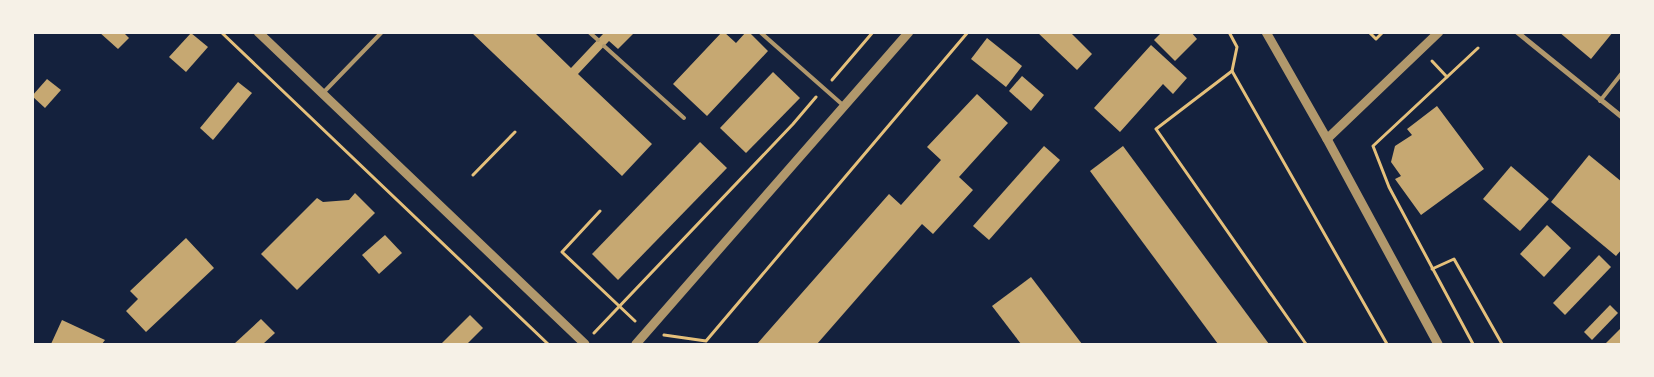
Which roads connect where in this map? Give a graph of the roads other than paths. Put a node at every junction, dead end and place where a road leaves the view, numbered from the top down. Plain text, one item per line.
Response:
1 (258, 32) edge
2 (382, 32) edge
3 (590, 32) edge
4 (760, 32) edge
5 (909, 32) edge
6 (1266, 32) edge
7 (1439, 32) edge
8 (1517, 32) edge
9 (598, 40) dead end
10 (604, 46) dead end
11 (1622, 73) edge
12 (322, 94) junction
13 (1600, 101) junction
14 (844, 106) junction
15 (1622, 117) edge
16 (684, 118) dead end
17 (1327, 139) junction
18 (585, 344) edge
19 (636, 344) edge
20 (1438, 344) edge

1 - 12 street
2 - 12 lane
3 - 9 lane
4 - 14 lane
5 - 14 street
6 - 17 street
7 - 17 street
8 - 13 street
10 - 16 lane
11 - 13 lane
12 - 18 street
13 - 15 street
14 - 19 street
17 - 20 street

